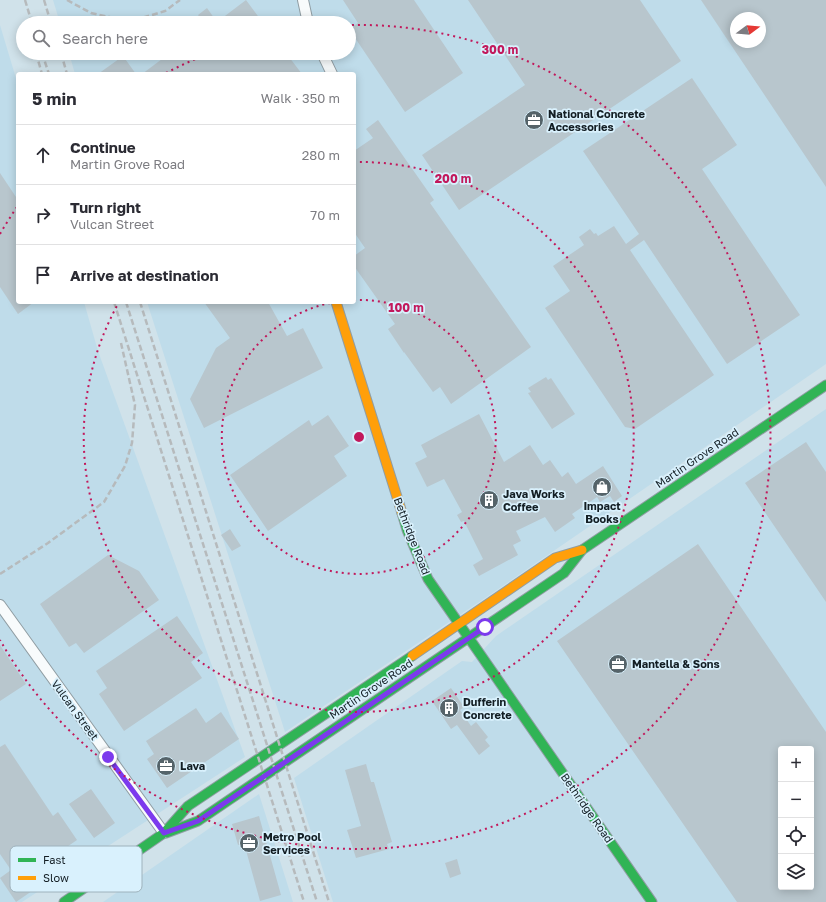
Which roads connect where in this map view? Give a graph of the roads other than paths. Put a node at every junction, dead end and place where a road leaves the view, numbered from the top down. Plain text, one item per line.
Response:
1 (303, 0) edge
2 (306, 16) edge
3 (325, 60) edge
4 (331, 72) edge
5 (337, 304) edge
6 (826, 386) edge
7 (582, 550) junction
8 (0, 606) edge
9 (460, 624) junction
10 (470, 637) junction
11 (164, 833) junction
12 (142, 848) edge
13 (78, 892) edge
14 (64, 902) edge
15 (652, 902) edge

1 - 2 street
3 - 4 street
5 - 9 main road, Bethridge Road
6 - 7 main road, Martin Grove Road
7 - 9 main road, Martin Grove Road
7 - 10 main road, Martin Grove Road
8 - 11 street, Vulcan Street
9 - 10 main road, Bethridge Road
9 - 11 main road, Martin Grove Road
10 - 11 main road, Martin Grove Road
10 - 15 main road, Bethridge Road
11 - 12 main road, Martin Grove Road
13 - 14 main road, Martin Grove Road

